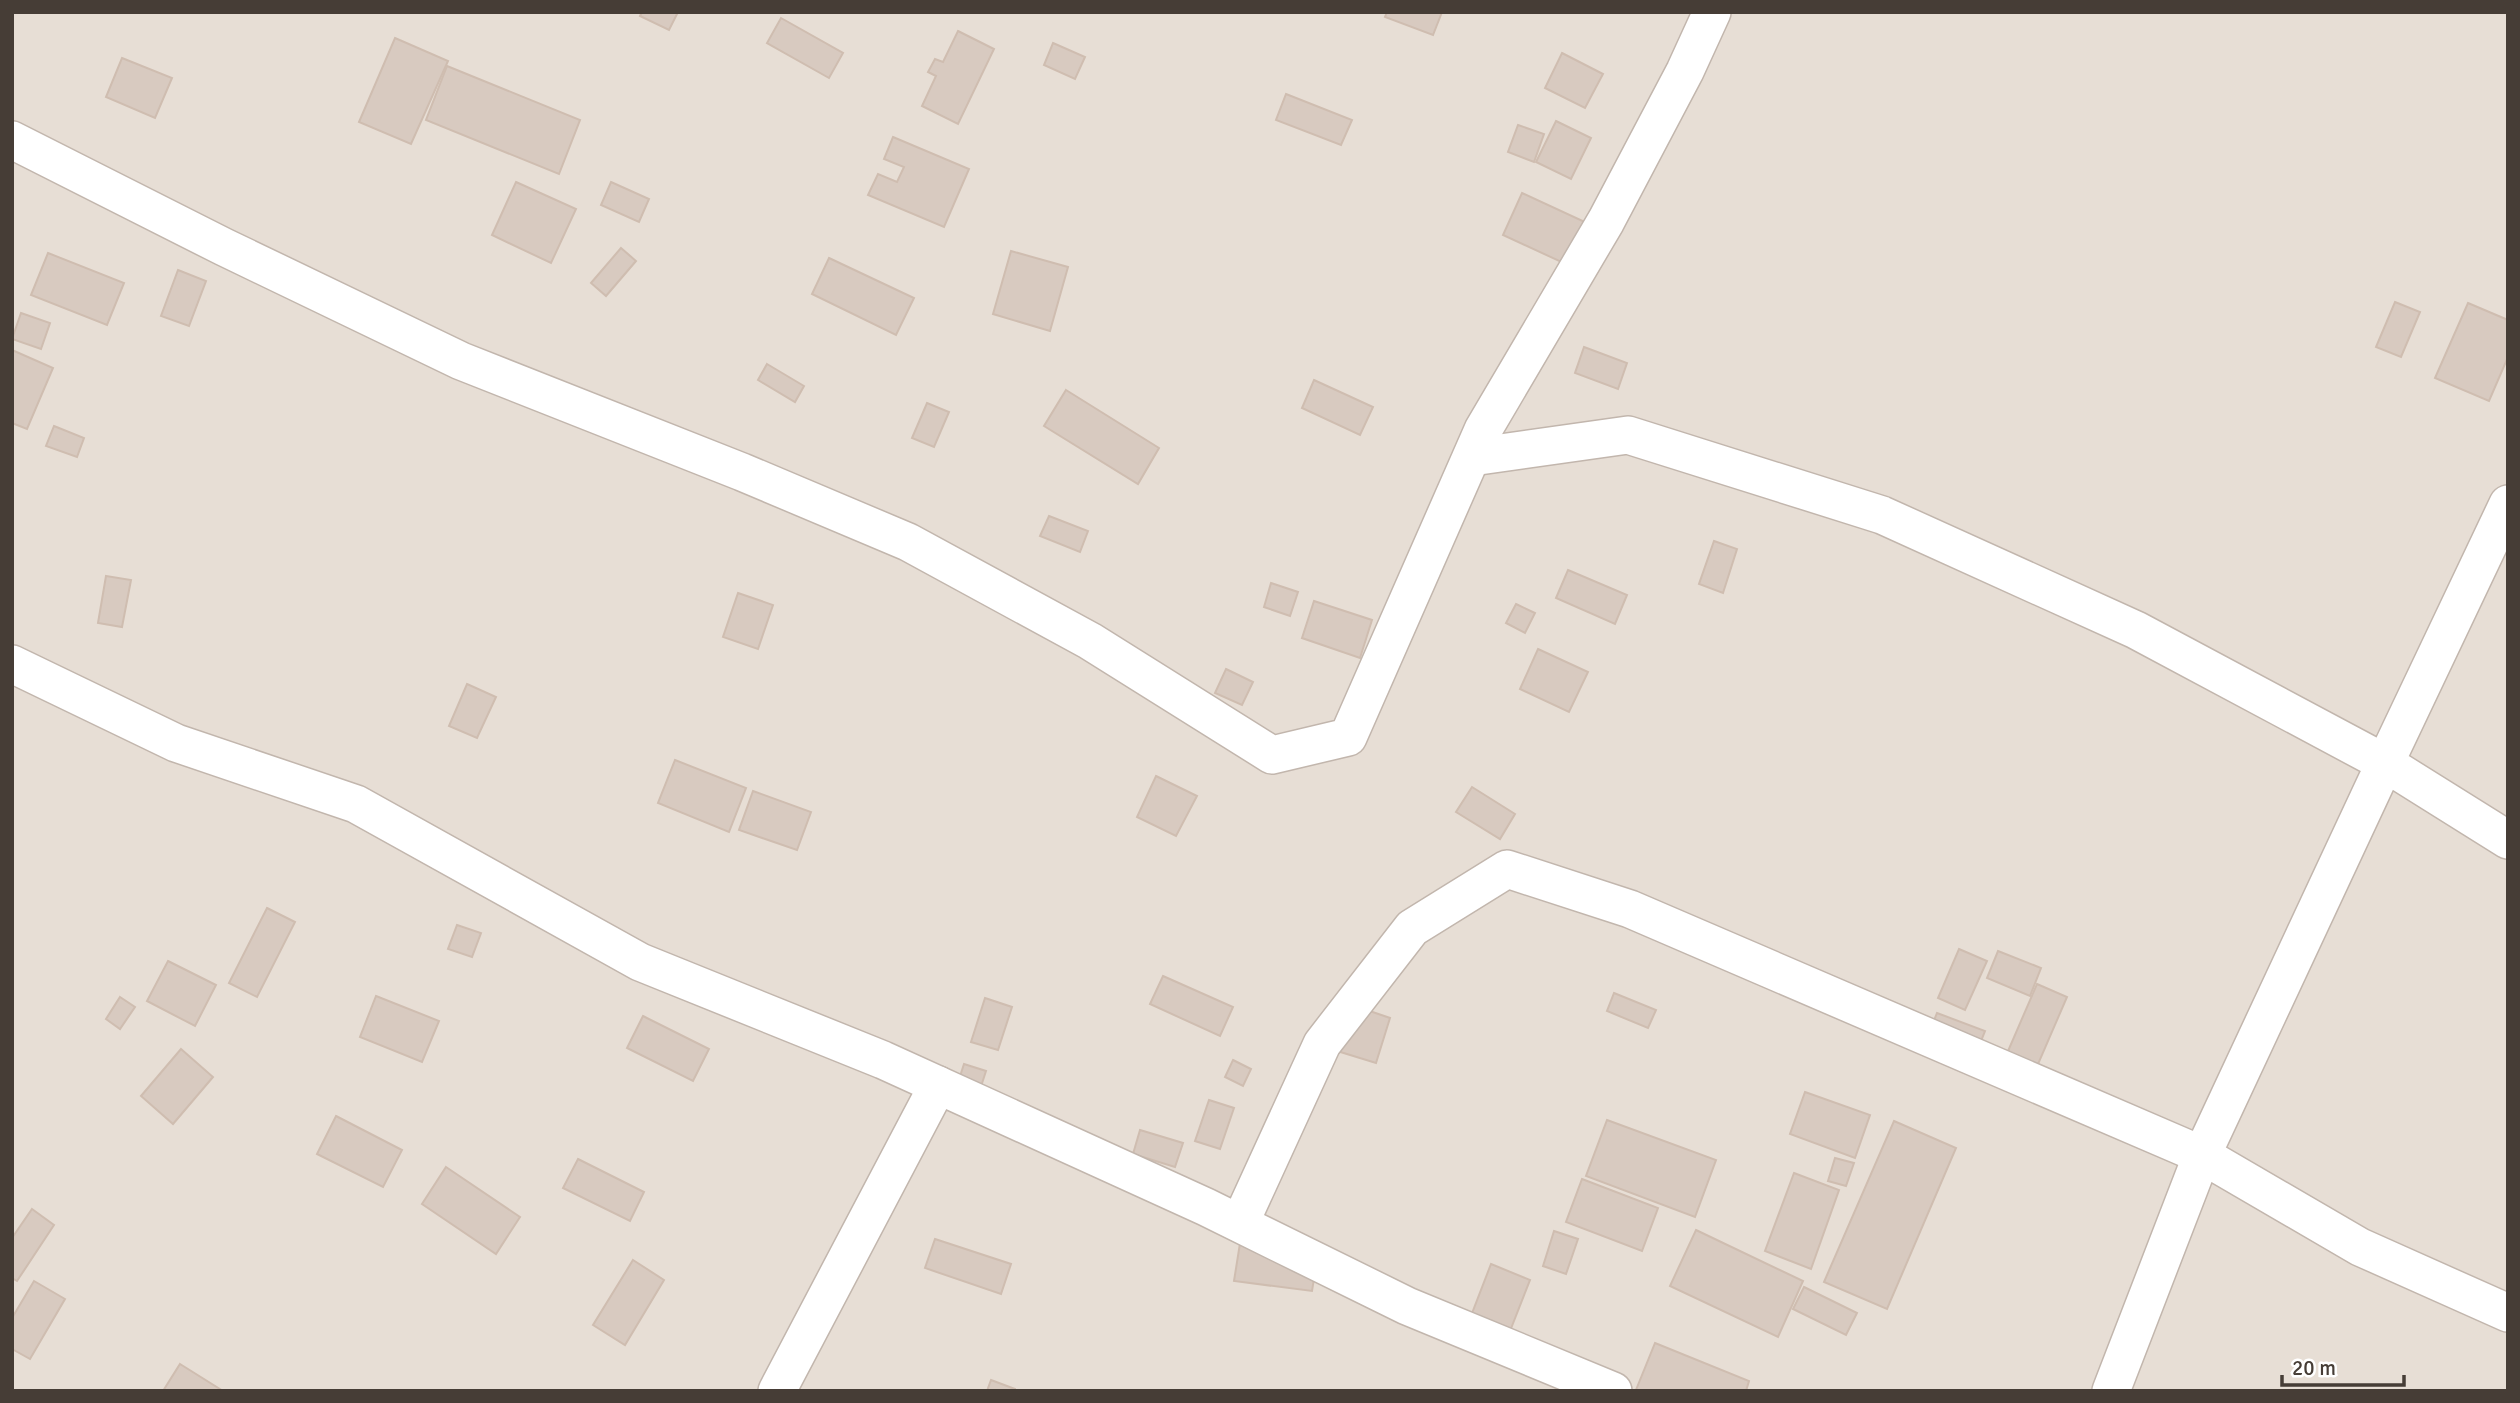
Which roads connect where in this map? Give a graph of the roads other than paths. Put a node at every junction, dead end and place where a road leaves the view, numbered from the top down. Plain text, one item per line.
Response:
1 (1712, 12) edge
2 (12, 141) edge
3 (1472, 457) junction
4 (2508, 504) edge
5 (12, 664) edge
6 (2385, 763) junction
7 (2508, 840) edge
8 (938, 1085) junction
9 (2202, 1155) junction
10 (1240, 1223) junction
11 (2508, 1313) edge
12 (777, 1391) edge
13 (1612, 1391) edge
14 (2110, 1391) edge

1 - 3 street
2 - 3 street
3 - 6 street
4 - 6 street
5 - 8 street
6 - 7 street
6 - 9 street
8 - 10 street
8 - 12 street
9 - 10 street
9 - 11 street
9 - 14 street
10 - 13 street

